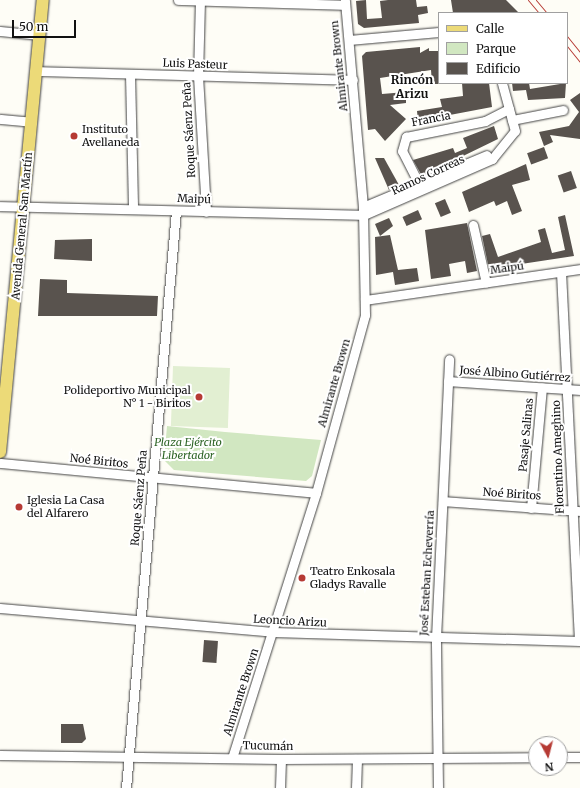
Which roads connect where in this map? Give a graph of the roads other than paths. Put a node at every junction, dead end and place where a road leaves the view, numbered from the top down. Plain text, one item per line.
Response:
1 (43, 0) edge
2 (178, 0) edge
3 (200, 0) edge
4 (345, 2) edge
5 (0, 32) edge
6 (438, 32) edge
7 (40, 36) junction
8 (349, 40) junction
9 (36, 71) junction
10 (130, 74) junction
11 (198, 76) junction
12 (353, 80) junction
13 (502, 84) edge
14 (509, 109) junction
15 (563, 110) dead end
16 (0, 119) edge
17 (512, 120) junction
18 (32, 122) junction
19 (498, 152) junction
20 (419, 184) junction
21 (0, 206) edge
22 (24, 206) junction
23 (133, 209) junction
24 (176, 211) junction
25 (364, 211) junction
26 (206, 212) junction
27 (472, 224) dead end
28 (580, 269) edge
29 (561, 272) junction
30 (486, 283) junction
31 (365, 300) junction
32 (449, 359) dead end
33 (448, 381) junction
34 (542, 388) junction
35 (567, 389) junction
36 (580, 390) edge
37 (0, 452) edge
38 (0, 464) edge
39 (153, 479) junction
40 (316, 493) junction
41 (443, 501) junction
42 (532, 508) junction
43 (576, 511) edge
44 (0, 608) edge
45 (139, 622) junction
46 (273, 632) junction
47 (436, 638) junction
48 (580, 641) edge
49 (0, 755) edge
50 (528, 757) edge
51 (568, 757) edge
52 (580, 757) edge
53 (127, 758) junction
54 (232, 758) junction
55 (437, 758) junction
56 (282, 759) junction
57 (357, 759) junction
58 (126, 788) edge
59 (280, 788) edge
60 (356, 788) edge
61 (438, 788) edge

1 - 7 main road, Avenida General San Martín
2 - 3 street
3 - 4 street
3 - 11 street, Roque Sáenz Peña
4 - 8 street, Almirante Brown
5 - 7 street
6 - 8 street
7 - 9 main road, Avenida General San Martín
8 - 12 street, Almirante Brown
9 - 10 street, Luis Pasteur
9 - 18 main road, Avenida General San Martín
10 - 11 street, Luis Pasteur
10 - 23 street
11 - 12 street, Luis Pasteur
11 - 26 street, Roque Sáenz Peña
12 - 25 street, Almirante Brown
13 - 14 street
14 - 17 street
14 - 20 street, Francia
15 - 17 street
16 - 18 street
17 - 19 street, Ramos Correas
18 - 22 main road, Avenida General San Martín
19 - 20 street, Ramos Correas
19 - 25 street, Ramos Correas
20 - 25 street, Ramos Correas
21 - 22 street, Maipú
22 - 23 street, Maipú
22 - 37 main road, Avenida General San Martín
23 - 24 street, Maipú
24 - 26 street, Maipú
24 - 39 street, Roque Sáenz Peña
25 - 26 street, Maipú
25 - 31 street, Almirante Brown
27 - 30 street
28 - 29 street, Maipú
29 - 30 street, Maipú
29 - 35 street, Florentino Ameghino
30 - 31 street, Maipú
31 - 40 street, Almirante Brown
32 - 33 street, José Esteban Echeverría
33 - 34 street, José Albino Gutiérrez
33 - 41 street, José Esteban Echeverría
34 - 35 street, José Albino Gutiérrez
34 - 42 street, Pasaje Salinas
35 - 36 street, José Albino Gutiérrez
35 - 43 street, Florentino Ameghino
38 - 39 street, Noé Biritos
39 - 40 street, Noé Biritos
39 - 45 street, Roque Sáenz Peña
40 - 46 street, Almirante Brown
41 - 42 street, Noé Biritos
41 - 47 street, José Esteban Echeverría
42 - 43 street, Noé Biritos
43 - 48 street, Florentino Ameghino
44 - 45 street, Leoncio Arizu
45 - 46 street, Leoncio Arizu
45 - 53 street, Roque Sáenz Peña
46 - 47 street, Leoncio Arizu
46 - 54 street, Almirante Brown
47 - 48 street, Leoncio Arizu
47 - 55 street, José Esteban Echeverría
49 - 53 street, Tucumán
50 - 55 street, Tucumán
51 - 52 street
53 - 54 street, Tucumán
53 - 58 street, Roque Sáenz Peña
54 - 56 street, Tucumán
55 - 57 street, Tucumán
55 - 61 street, José Esteban Echeverría
56 - 57 street, Tucumán
56 - 59 street
57 - 60 street

